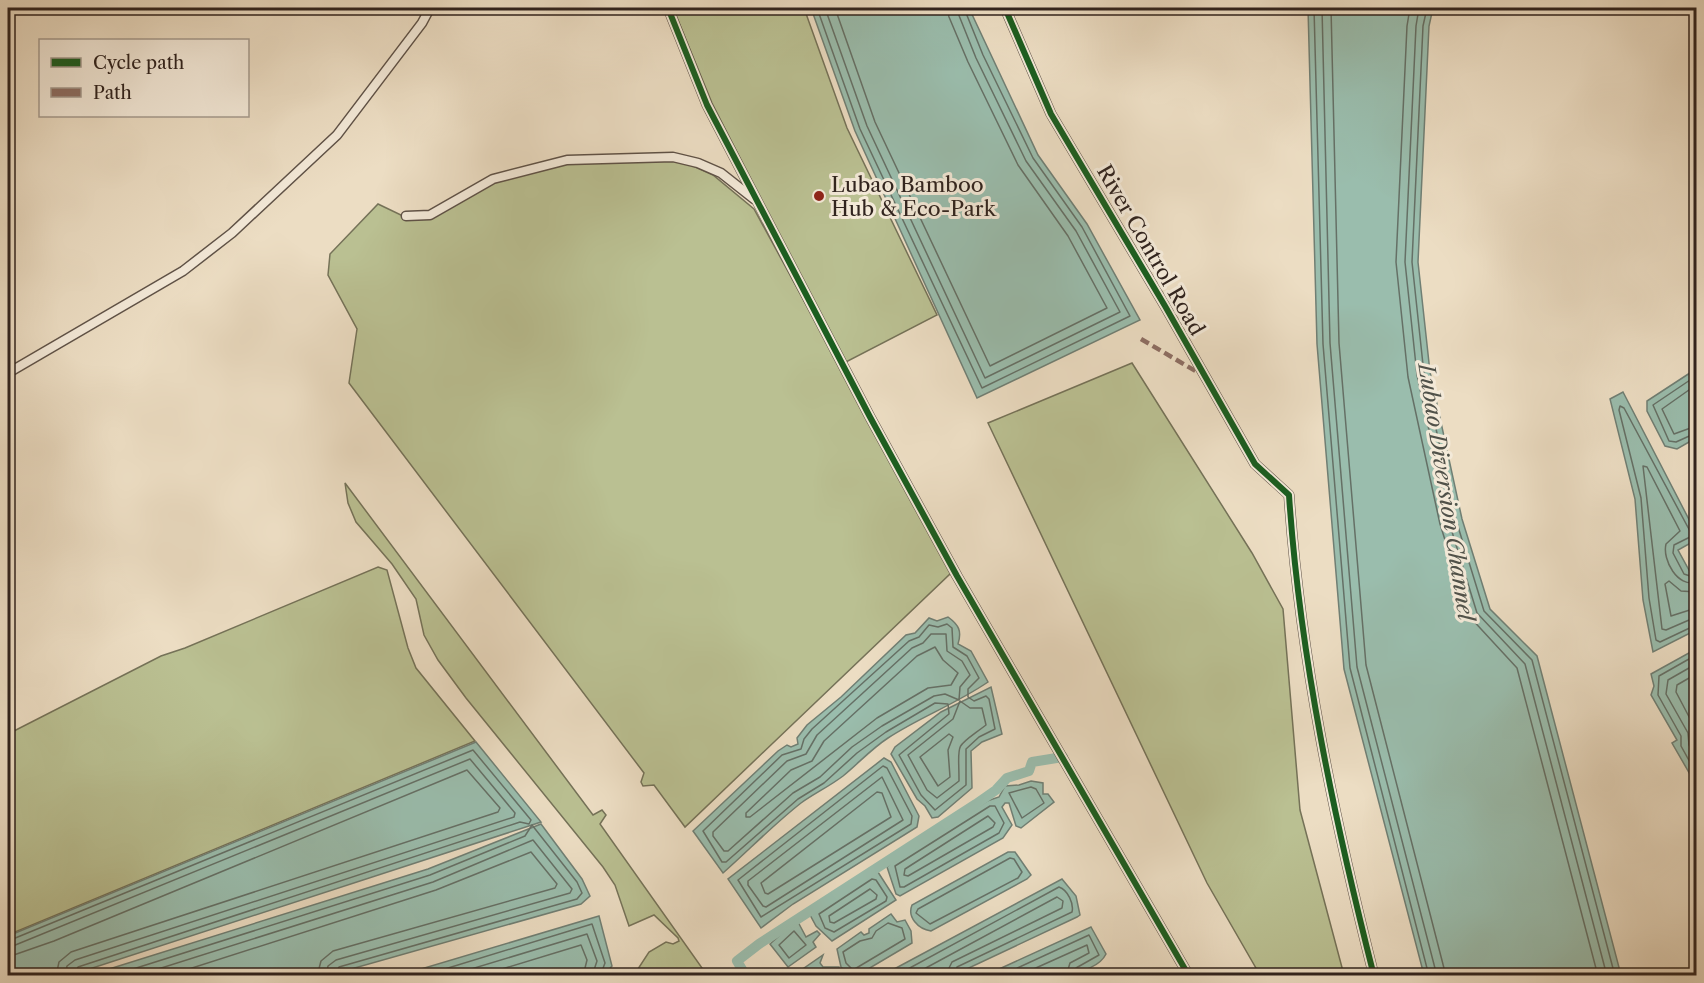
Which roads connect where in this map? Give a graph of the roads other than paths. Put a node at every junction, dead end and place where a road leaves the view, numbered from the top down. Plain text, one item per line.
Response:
1 (430, 8) edge
2 (668, 8) edge
3 (1005, 8) edge
4 (757, 202) junction
5 (406, 216) dead end
6 (8, 373) edge
7 (1189, 975) edge
8 (1374, 975) edge

1 - 6 street
2 - 4 street
3 - 8 street, River Control Road
4 - 5 street
4 - 7 street

